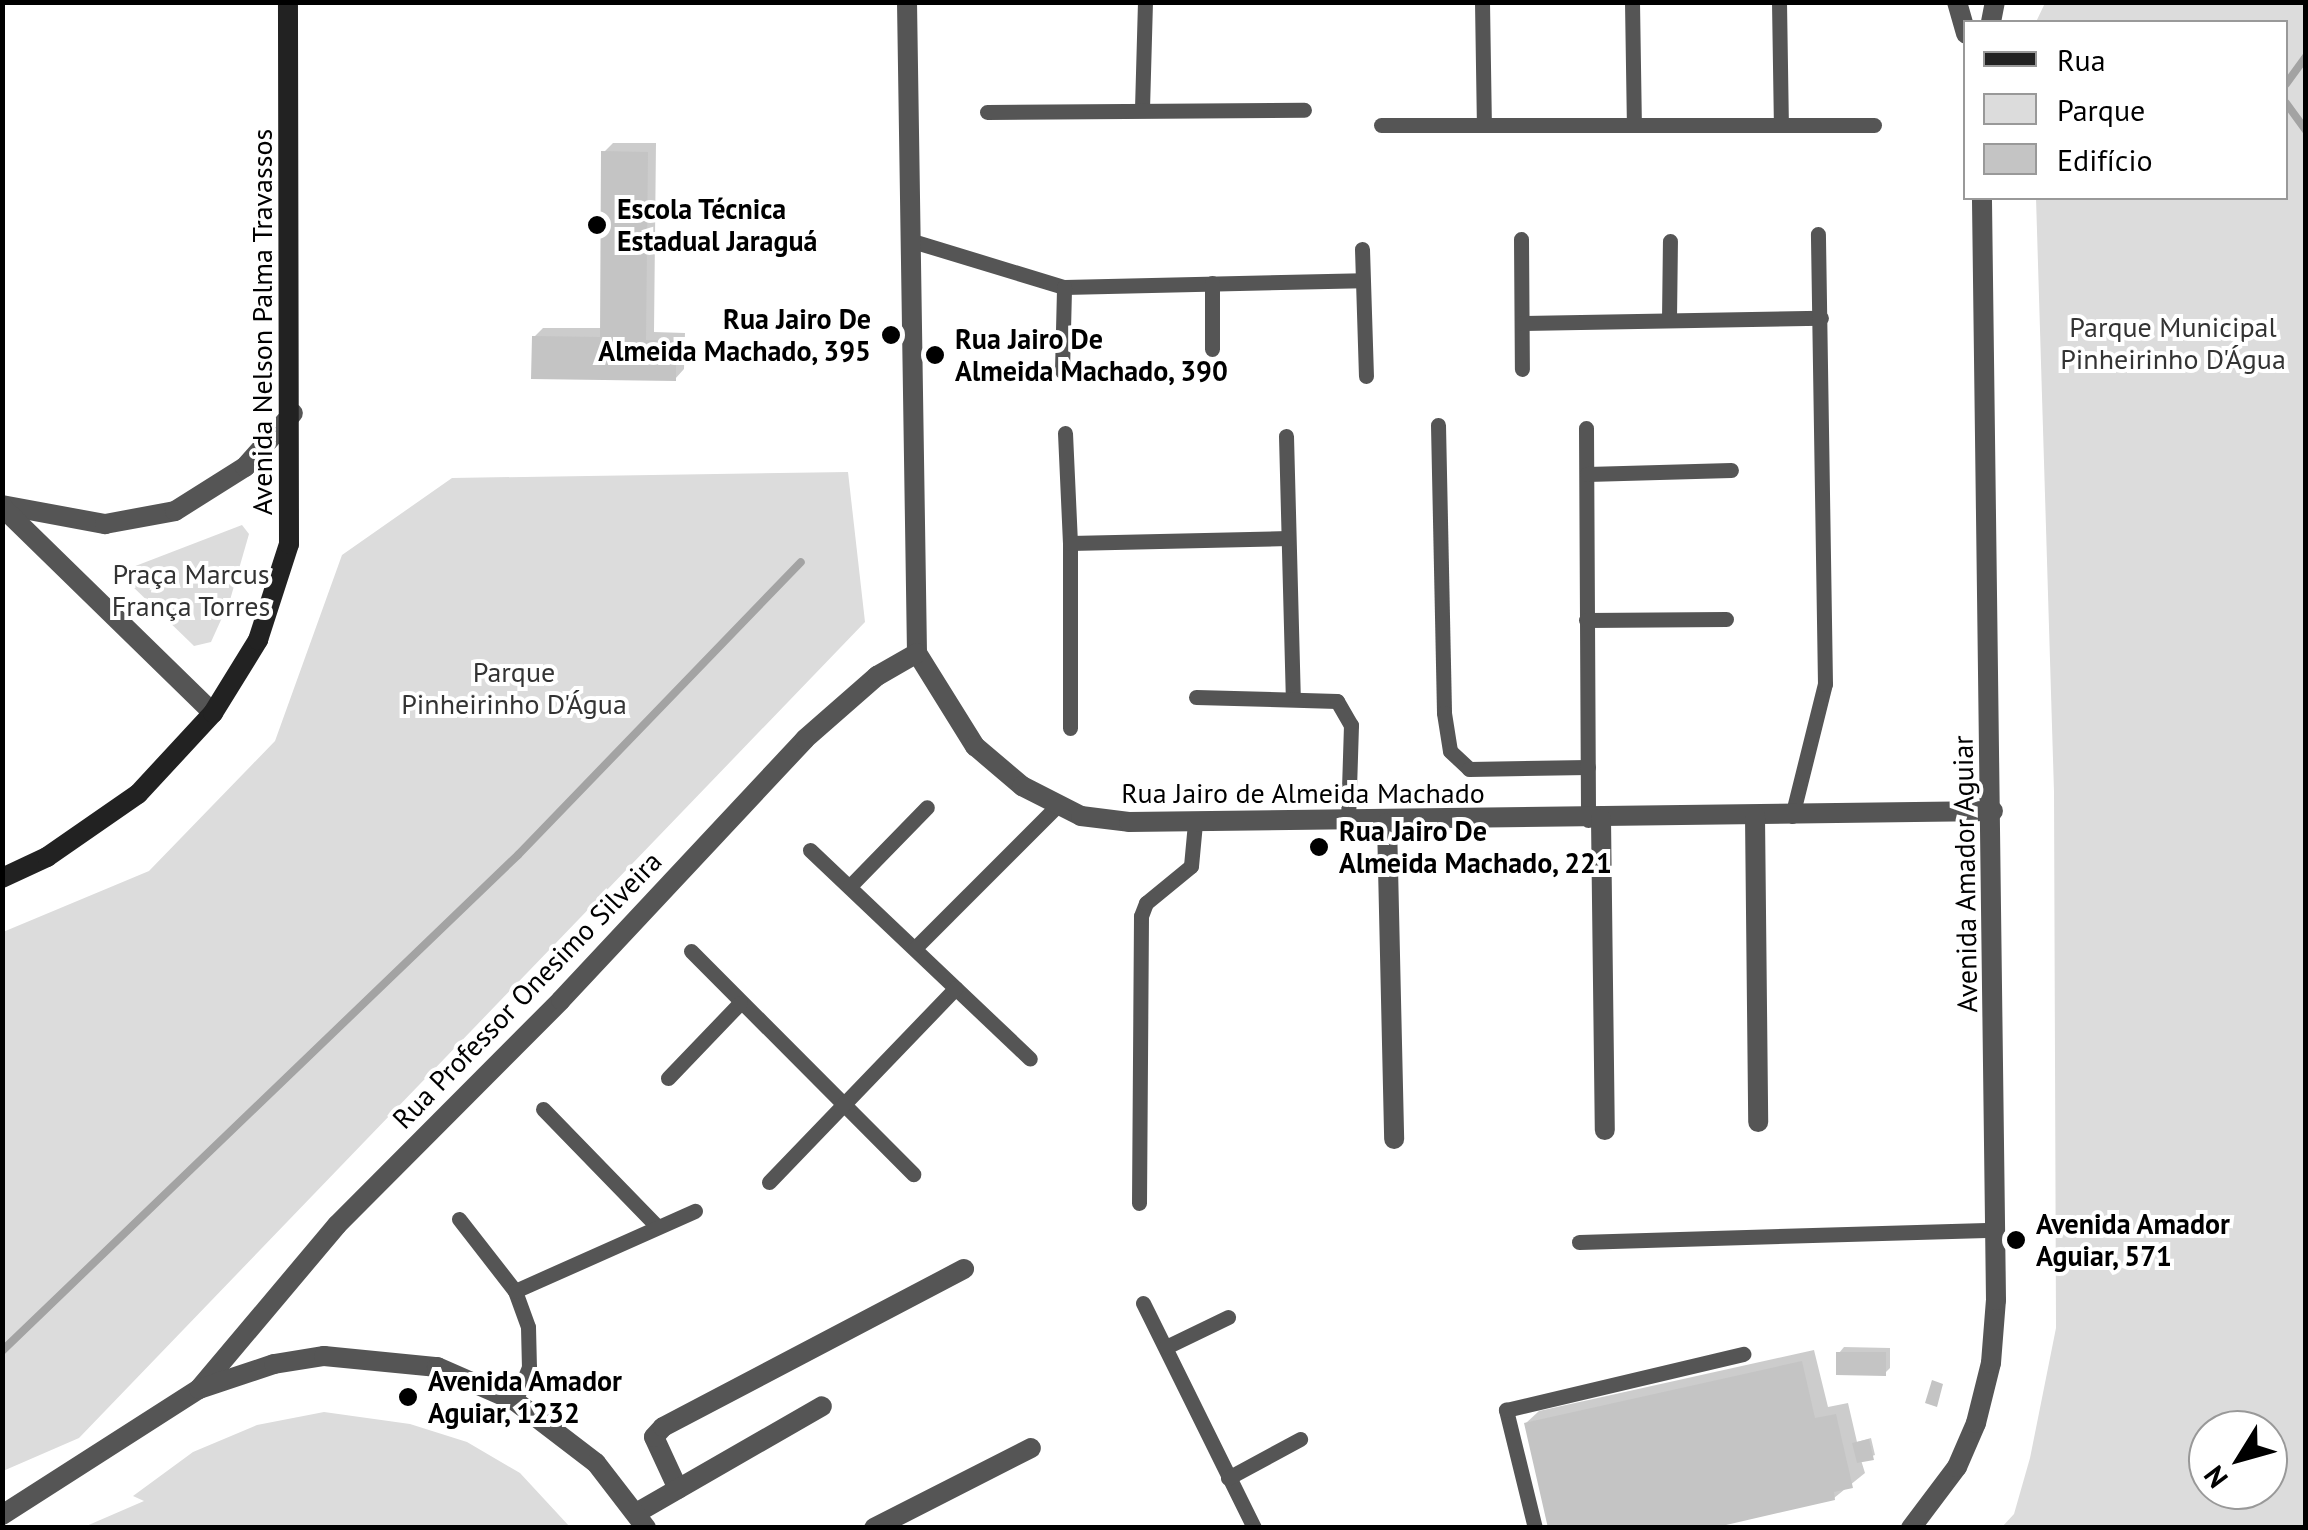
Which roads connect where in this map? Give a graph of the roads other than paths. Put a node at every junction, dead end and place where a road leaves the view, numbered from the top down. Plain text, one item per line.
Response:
1 (288, 2) edge
2 (907, 2) edge
3 (1145, 2) edge
4 (1482, 2) edge
5 (1632, 2) edge
6 (1780, 2) edge
7 (1142, 110) junction
8 (1304, 110) dead end
9 (988, 112) dead end
10 (1484, 123) junction
11 (1634, 124) junction
12 (1381, 125) dead end
13 (1781, 125) junction
14 (1874, 125) dead end
15 (1982, 200) edge
16 (1818, 234) dead end
17 (1522, 238) dead end
18 (909, 240) junction
19 (1670, 240) dead end
20 (1362, 249) dead end
21 (1362, 280) junction
22 (1212, 283) junction
23 (1064, 287) junction
24 (1821, 318) junction
25 (1669, 320) junction
26 (1522, 323) junction
27 (1212, 349) dead end
28 (1522, 369) dead end
29 (1062, 371) dead end
30 (1366, 376) dead end
31 (293, 413) junction
32 (1438, 424) dead end
33 (1586, 428) dead end
34 (1065, 433) dead end
35 (1286, 436) dead end
36 (1731, 470) dead end
37 (1588, 474) junction
38 (2, 506) edge
39 (1288, 538) junction
40 (1070, 543) junction
41 (1726, 619) dead end
42 (1586, 620) junction
43 (917, 653) junction
44 (1293, 696) junction
45 (1196, 697) dead end
46 (213, 713) junction
47 (1070, 728) dead end
48 (1588, 767) junction
49 (1056, 807) junction
50 (927, 808) dead end
51 (1993, 812) junction
52 (1755, 816) junction
53 (1792, 816) junction
54 (1594, 820) junction
55 (1348, 822) junction
56 (1195, 823) junction
57 (1387, 823) junction
58 (810, 850) dead end
59 (2, 878) edge
60 (850, 886) junction
61 (915, 948) junction
62 (691, 951) dead end
63 (956, 988) junction
64 (740, 1003) junction
65 (1030, 1059) dead end
66 (668, 1078) dead end
67 (842, 1105) junction
68 (544, 1110) dead end
69 (1758, 1122) dead end
70 (1604, 1130) dead end
71 (1394, 1139) dead end
72 (913, 1174) dead end
73 (769, 1182) dead end
74 (1138, 1204) dead end
75 (695, 1211) dead end
76 (459, 1219) dead end
77 (655, 1224) junction
78 (1995, 1230) junction
79 (1579, 1242) dead end
80 (964, 1270) dead end
81 (515, 1291) junction
82 (1143, 1303) dead end
83 (1228, 1318) dead end
84 (1166, 1347) junction
85 (1743, 1354) dead end
86 (199, 1389) junction
87 (515, 1401) junction
88 (822, 1406) dead end
89 (1300, 1439) dead end
90 (1031, 1448) dead end
91 (1228, 1478) junction
92 (678, 1489) junction
93 (2, 1515) edge
94 (642, 1520) edge
95 (874, 1528) edge
96 (1254, 1528) edge
97 (1535, 1528) edge
98 (1910, 1528) edge

1 - 31 street, Avenida Nelson Palma Travassos
2 - 18 street
3 - 7 lane
4 - 10 lane
5 - 11 lane
6 - 13 lane
7 - 8 lane
7 - 9 lane
10 - 11 lane
10 - 12 lane
11 - 13 lane
13 - 14 lane
15 - 51 street, Avenida Amador Aguiar
16 - 24 lane
17 - 26 lane
18 - 23 lane
18 - 43 street
19 - 25 lane
20 - 21 lane
21 - 22 lane
21 - 30 lane
22 - 23 lane
22 - 27 lane
23 - 29 lane
24 - 25 lane
24 - 53 lane
25 - 26 lane
26 - 28 lane
31 - 38 street
31 - 46 street, Avenida Nelson Palma Travassos
32 - 48 lane
33 - 37 lane
34 - 40 lane
35 - 39 lane
36 - 37 lane
37 - 42 lane
38 - 46 street
39 - 40 lane
39 - 44 lane
40 - 47 lane
41 - 42 lane
42 - 48 lane
43 - 49 street, Rua Jairo de Almeida Machado
43 - 86 street, Rua Professor Onesimo Silveira
44 - 45 lane
44 - 55 lane
46 - 59 street, Avenida Nelson Palma Travassos
48 - 54 lane
49 - 56 street, Rua Jairo de Almeida Machado
49 - 61 lane
50 - 60 lane
51 - 53 street, Rua Jairo de Almeida Machado
51 - 78 street, Avenida Amador Aguiar
52 - 53 street, Rua Jairo de Almeida Machado
52 - 54 street, Rua Jairo de Almeida Machado
52 - 69 street
54 - 57 street, Rua Jairo de Almeida Machado
54 - 70 street
55 - 56 street, Rua Jairo de Almeida Machado
55 - 57 street, Rua Jairo de Almeida Machado
56 - 74 lane
57 - 71 street
58 - 60 lane
60 - 61 lane
61 - 63 lane
62 - 64 lane
63 - 65 lane
63 - 67 lane
64 - 66 lane
64 - 67 lane
67 - 72 lane
67 - 73 lane
68 - 77 lane
75 - 77 lane
76 - 81 lane
77 - 81 lane
78 - 79 lane
78 - 98 street, Avenida Amador Aguiar
80 - 92 street
81 - 87 lane
82 - 84 lane
83 - 84 lane
84 - 91 lane
85 - 97 lane
86 - 87 street
86 - 93 street
87 - 94 street
88 - 92 street
89 - 91 lane
90 - 95 street
91 - 96 lane
92 - 94 street

